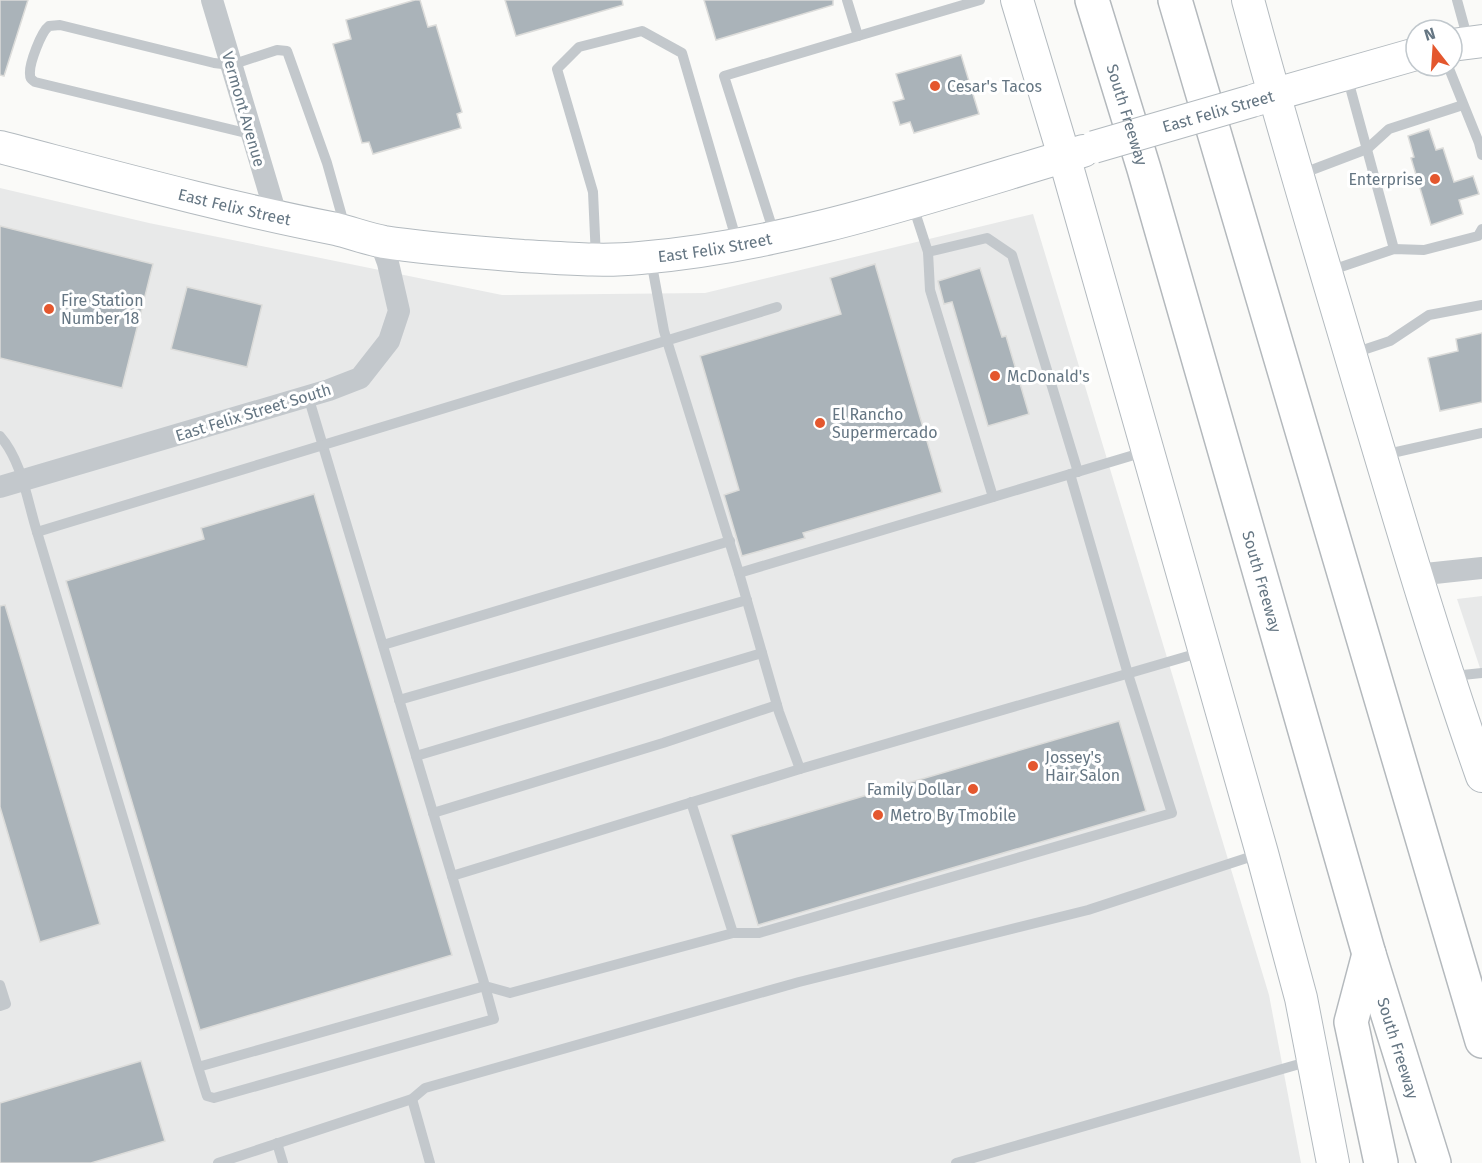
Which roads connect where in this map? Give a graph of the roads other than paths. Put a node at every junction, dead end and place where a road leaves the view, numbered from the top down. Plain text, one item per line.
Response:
1 (212, 0) edge
2 (847, 0) edge
3 (980, 0) edge
4 (1017, 0) edge
5 (1092, 0) edge
6 (1175, 0) edge
7 (1248, 0) edge
8 (1456, 0) edge
9 (858, 36) junction
10 (1468, 43) edge
11 (1404, 57) edge
12 (231, 65) junction
13 (1346, 74) junction
14 (1453, 78) edge
15 (1263, 98) junction
16 (1463, 105) junction
17 (250, 134) junction
18 (0, 147) edge
19 (1367, 149) junction
20 (1064, 156) junction
21 (1482, 156) edge
22 (1298, 175) junction
23 (912, 202) junction
24 (276, 218) junction
25 (1482, 229) edge
26 (346, 231) junction
27 (775, 236) junction
28 (380, 241) junction
29 (737, 244) junction
30 (1394, 249) junction
31 (928, 252) junction
32 (651, 257) junction
33 (596, 258) junction
34 (1326, 273) junction
35 (1482, 304) edge
36 (777, 307) dead end
37 (667, 340) junction
38 (1351, 354) junction
39 (308, 396) junction
40 (1482, 433) edge
41 (0, 436) edge
42 (323, 445) junction
43 (1147, 451) junction
44 (1380, 455) junction
45 (1074, 473) junction
46 (11, 484) edge
47 (993, 497) junction
48 (37, 532) junction
49 (730, 541) junction
50 (1482, 568) edge
51 (739, 573) junction
52 (1416, 575) junction
53 (747, 600) junction
54 (383, 645) junction
55 (1205, 651) junction
56 (762, 653) junction
57 (1482, 673) edge
58 (1128, 674) junction
59 (1448, 677) junction
60 (399, 700) junction
61 (777, 705) junction
62 (416, 756) junction
63 (800, 769) junction
64 (1482, 776) edge
65 (691, 802) junction
66 (433, 813) junction
67 (1262, 853) junction
68 (452, 876) junction
69 (733, 933) junction
70 (1369, 954) junction
71 (0, 985) edge
72 (485, 986) junction
73 (0, 1006) edge
74 (1477, 1013) edge
75 (1482, 1041) edge
76 (1314, 1060) junction
77 (198, 1067) junction
78 (412, 1099) junction
79 (277, 1143) junction
80 (218, 1163) edge
81 (283, 1163) edge
82 (430, 1163) edge
83 (956, 1163) edge
84 (1333, 1163) edge
85 (1381, 1163) edge
86 (1434, 1163) edge

1 - 12 street, Vermont Avenue
2 - 9 lane
3 - 9 lane
4 - 20 main road
5 - 70 highway, South Freeway
6 - 74 highway
7 - 15 main road
8 - 10 lane
9 - 27 lane
11 - 13 main road, East Felix Street
12 - 17 street, Vermont Avenue
12 - 17 lane
12 - 26 lane
13 - 15 main road, East Felix Street
13 - 19 lane
14 - 16 lane
15 - 20 main road, East Felix Street, bridge
15 - 22 main road
16 - 19 lane
16 - 21 lane
17 - 24 street, Vermont Avenue
18 - 24 main road, East Felix Street
19 - 22 lane
19 - 30 lane
20 - 23 main road, East Felix Street
20 - 43 main road
22 - 34 main road
23 - 27 main road, East Felix Street
23 - 31 lane
24 - 26 main road, East Felix Street
25 - 30 lane
26 - 28 main road, East Felix Street
27 - 29 main road, East Felix Street
28 - 33 main road, East Felix Street
28 - 39 street, East Felix Street South
29 - 32 main road, East Felix Street
29 - 33 lane
30 - 34 lane
31 - 45 lane
31 - 47 lane
32 - 33 main road, East Felix Street
32 - 37 lane
34 - 38 main road
35 - 38 lane
36 - 37 lane
37 - 42 lane
37 - 49 lane
38 - 44 main road
39 - 42 lane
39 - 46 street, East Felix Street South
40 - 44 lane
41 - 46 lane
42 - 48 lane
42 - 54 lane
43 - 45 lane
43 - 55 main road
44 - 52 main road
45 - 47 lane
45 - 58 lane
46 - 48 lane
47 - 51 lane
48 - 77 lane
49 - 51 lane
49 - 54 lane
50 - 52 street
51 - 53 lane
52 - 59 main road
53 - 56 lane
53 - 60 lane
54 - 60 lane
55 - 58 lane
55 - 67 main road
56 - 61 lane
56 - 62 lane
57 - 59 lane
58 - 63 lane
58 - 69 lane
59 - 64 main road
60 - 62 lane
61 - 63 lane
61 - 66 lane
62 - 66 lane
63 - 65 lane
65 - 68 lane
65 - 69 lane
66 - 68 lane
67 - 76 main road
67 - 78 lane
68 - 72 lane
69 - 72 lane
70 - 85 highway
70 - 86 highway, South Freeway
71 - 73 lane
72 - 77 lane
72 - 77 lane
74 - 75 highway
76 - 83 lane
76 - 84 main road
78 - 79 lane
78 - 82 lane
79 - 80 lane
79 - 81 lane

